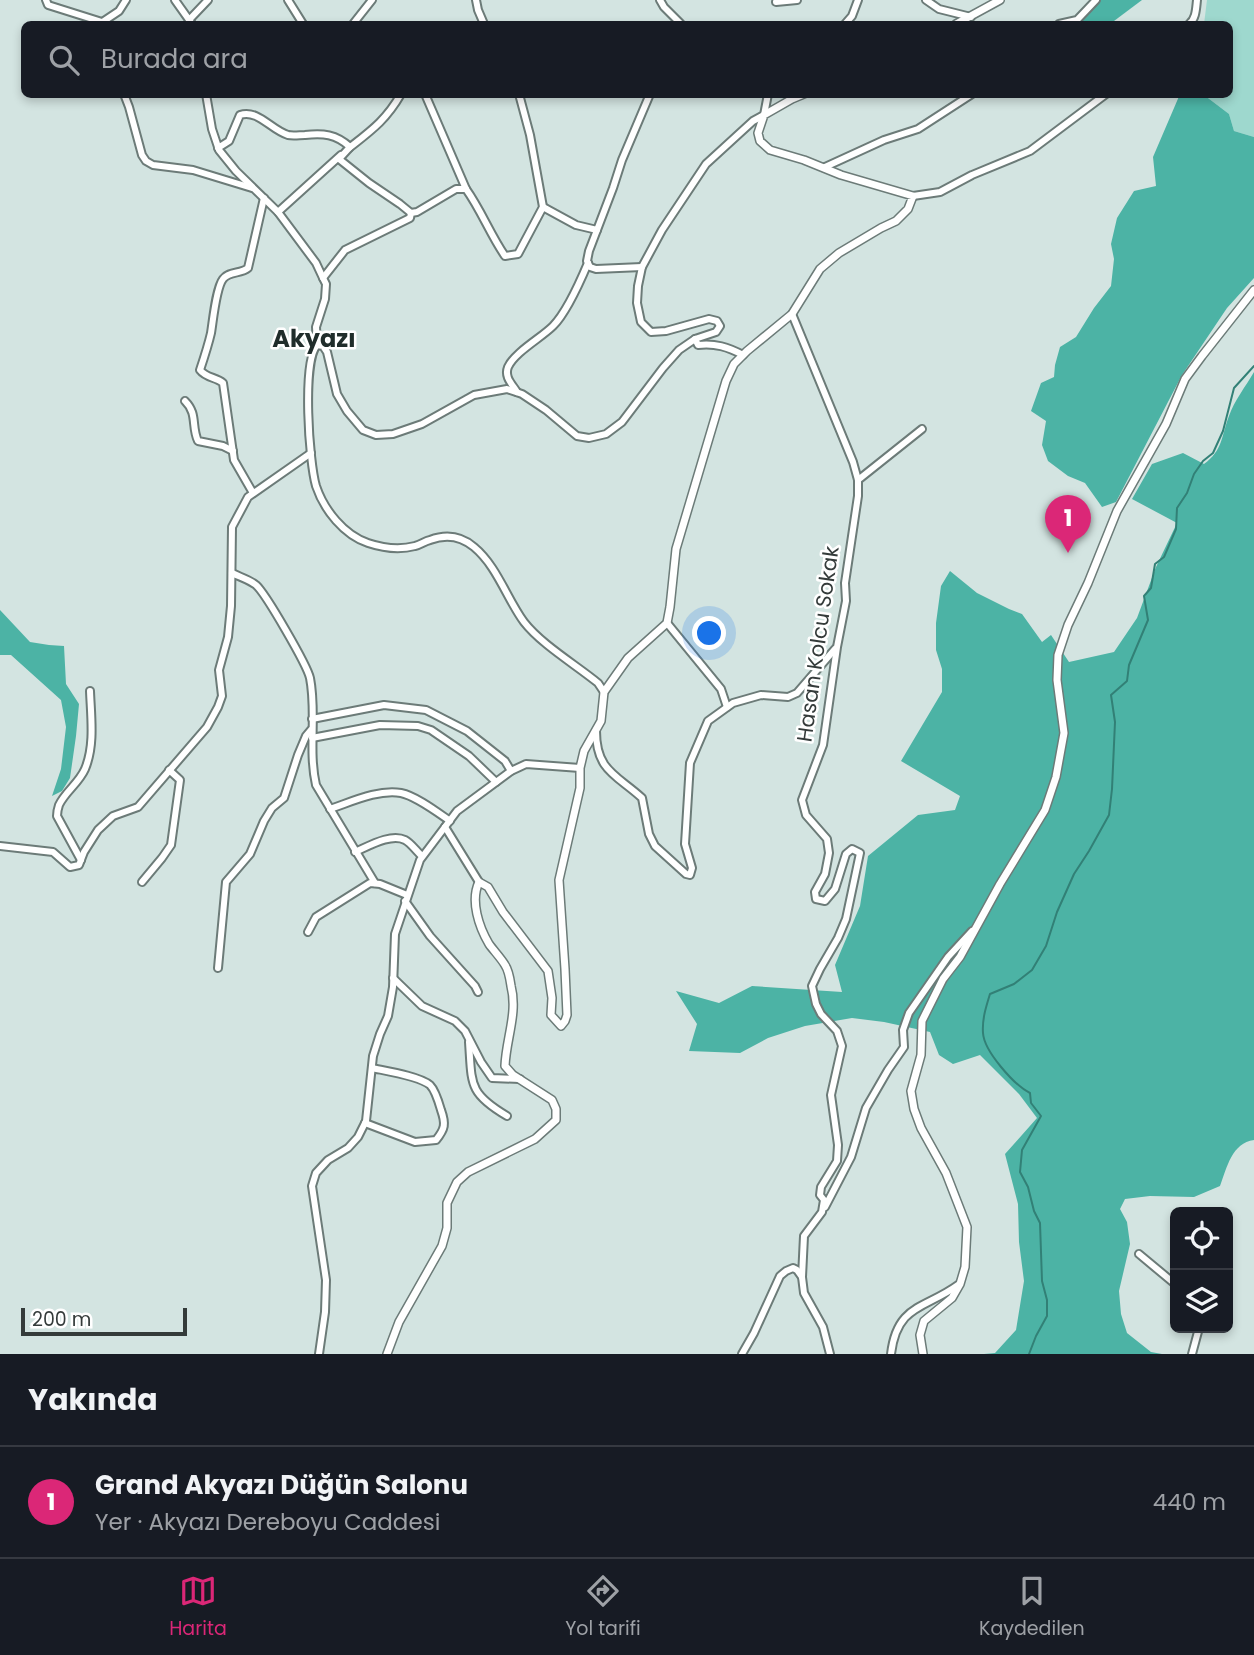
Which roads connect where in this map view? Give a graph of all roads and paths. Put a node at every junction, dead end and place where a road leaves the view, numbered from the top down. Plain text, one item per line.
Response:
1 (46, 0) edge
2 (126, 0) edge
3 (175, 0) edge
4 (208, 0) edge
5 (288, 0) edge
6 (372, 0) edge
7 (476, 0) edge
8 (660, 0) edge
9 (797, 0) edge
10 (858, 0) edge
11 (926, 0) edge
12 (1000, 0) edge
13 (1096, 0) edge
14 (1198, 0) edge
15 (776, 2) dead end
16 (971, 17) junction
17 (95, 21) edge
18 (104, 21) edge
19 (190, 21) edge
20 (192, 21) edge
21 (301, 21) edge
22 (355, 21) edge
23 (483, 21) edge
24 (676, 21) edge
25 (848, 21) edge
26 (962, 21) edge
27 (1072, 21) edge
28 (1193, 21) edge
29 (126, 98) edge
30 (207, 98) edge
31 (399, 98) edge
32 (427, 98) edge
33 (520, 98) edge
34 (648, 98) edge
35 (767, 98) edge
36 (794, 98) edge
37 (966, 98) edge
38 (1101, 98) edge
39 (764, 115) junction
40 (350, 147) junction
41 (218, 148) junction
42 (825, 167) junction
43 (254, 188) junction
44 (466, 189) junction
45 (913, 196) junction
46 (264, 198) junction
47 (543, 207) junction
48 (278, 212) junction
49 (411, 213) junction
50 (597, 230) junction
51 (588, 264) junction
52 (642, 267) junction
53 (323, 278) junction
54 (1254, 290) edge
55 (792, 314) junction
56 (695, 340) junction
57 (317, 345) junction
58 (743, 355) junction
59 (517, 392) junction
60 (185, 401) dead end
61 (922, 429) dead end
62 (233, 451) junction
63 (311, 453) junction
64 (858, 480) junction
65 (253, 493) junction
66 (232, 573) junction
67 (667, 623) junction
68 (836, 647) junction
69 (90, 691) dead end
70 (604, 692) junction
71 (727, 707) junction
72 (312, 719) junction
73 (596, 729) junction
74 (312, 734) junction
75 (580, 768) junction
76 (169, 770) junction
77 (510, 771) junction
78 (496, 782) junction
79 (330, 809) junction
80 (447, 824) junction
81 (0, 846) edge
82 (355, 852) junction
83 (422, 856) junction
84 (81, 859) junction
85 (142, 882) dead end
86 (479, 882) junction
87 (374, 883) junction
88 (406, 898) junction
89 (979, 923) junction
90 (308, 932) dead end
91 (218, 968) dead end
92 (393, 978) junction
93 (478, 992) dead end
94 (469, 1040) junction
95 (372, 1068) junction
96 (520, 1079) junction
97 (507, 1116) dead end
98 (365, 1124) junction
99 (822, 1212) junction
100 (1139, 1254) dead end
101 (802, 1277) junction
102 (1170, 1280) edge
103 (960, 1284) junction
104 (1198, 1333) edge
105 (319, 1354) edge
106 (387, 1354) edge
107 (742, 1354) edge
108 (830, 1354) edge
109 (891, 1354) edge
110 (923, 1354) edge
111 (1192, 1354) edge

1 - 17 street
2 - 18 street
3 - 19 street
4 - 20 street
5 - 21 street
6 - 22 street
7 - 23 street
8 - 24 street
9 - 15 street
10 - 25 street
11 - 16 street
12 - 16 main road
13 - 27 street
14 - 28 street
16 - 26 main road
29 - 43 street
30 - 41 street
31 - 40 street
32 - 44 street
33 - 47 street
34 - 50 street
35 - 39 street
36 - 39 main road
37 - 42 street
38 - 45 street
39 - 42 main road
39 - 52 street
40 - 41 street
40 - 48 street
40 - 49 street
41 - 43 street
42 - 45 main road
43 - 46 street
44 - 47 street
44 - 49 street
45 - 55 main road
46 - 48 street
46 - 62 street
47 - 50 street
48 - 53 street
49 - 53 street
50 - 51 street
51 - 52 street
51 - 59 street
52 - 56 street
53 - 57 street
54 - 89 main road
55 - 58 main road
55 - 64 street, Hasan Kolcu Sokak
56 - 58 street
56 - 59 street
57 - 59 street
57 - 63 street
58 - 67 main road
60 - 62 street
61 - 64 street
62 - 65 street
63 - 65 street
63 - 70 street
64 - 68 street, Hasan Kolcu Sokak
65 - 66 street
66 - 72 street
66 - 76 street
67 - 70 main road
67 - 71 street
68 - 71 street
68 - 99 street, Hasan Kolcu Sokak
69 - 84 street
70 - 73 main road
71 - 73 street
72 - 74 street
72 - 77 street
73 - 75 main road
74 - 78 street
74 - 79 street
74 - 91 street
75 - 77 street
75 - 86 main road
76 - 84 street
76 - 85 street
77 - 78 street
78 - 80 street
79 - 80 street
79 - 82 street
80 - 83 street
80 - 86 street
81 - 84 street
82 - 83 street
82 - 87 street
83 - 88 street
86 - 96 main road
87 - 88 street
87 - 90 street
88 - 92 street
88 - 93 street
89 - 99 street
89 - 103 main road
92 - 94 street
92 - 95 street
94 - 96 street
94 - 97 street
95 - 98 street
95 - 98 street
96 - 106 main road
98 - 105 street
99 - 101 street
100 - 102 street
101 - 107 street
101 - 108 street
103 - 109 street
103 - 110 main road
104 - 111 street

